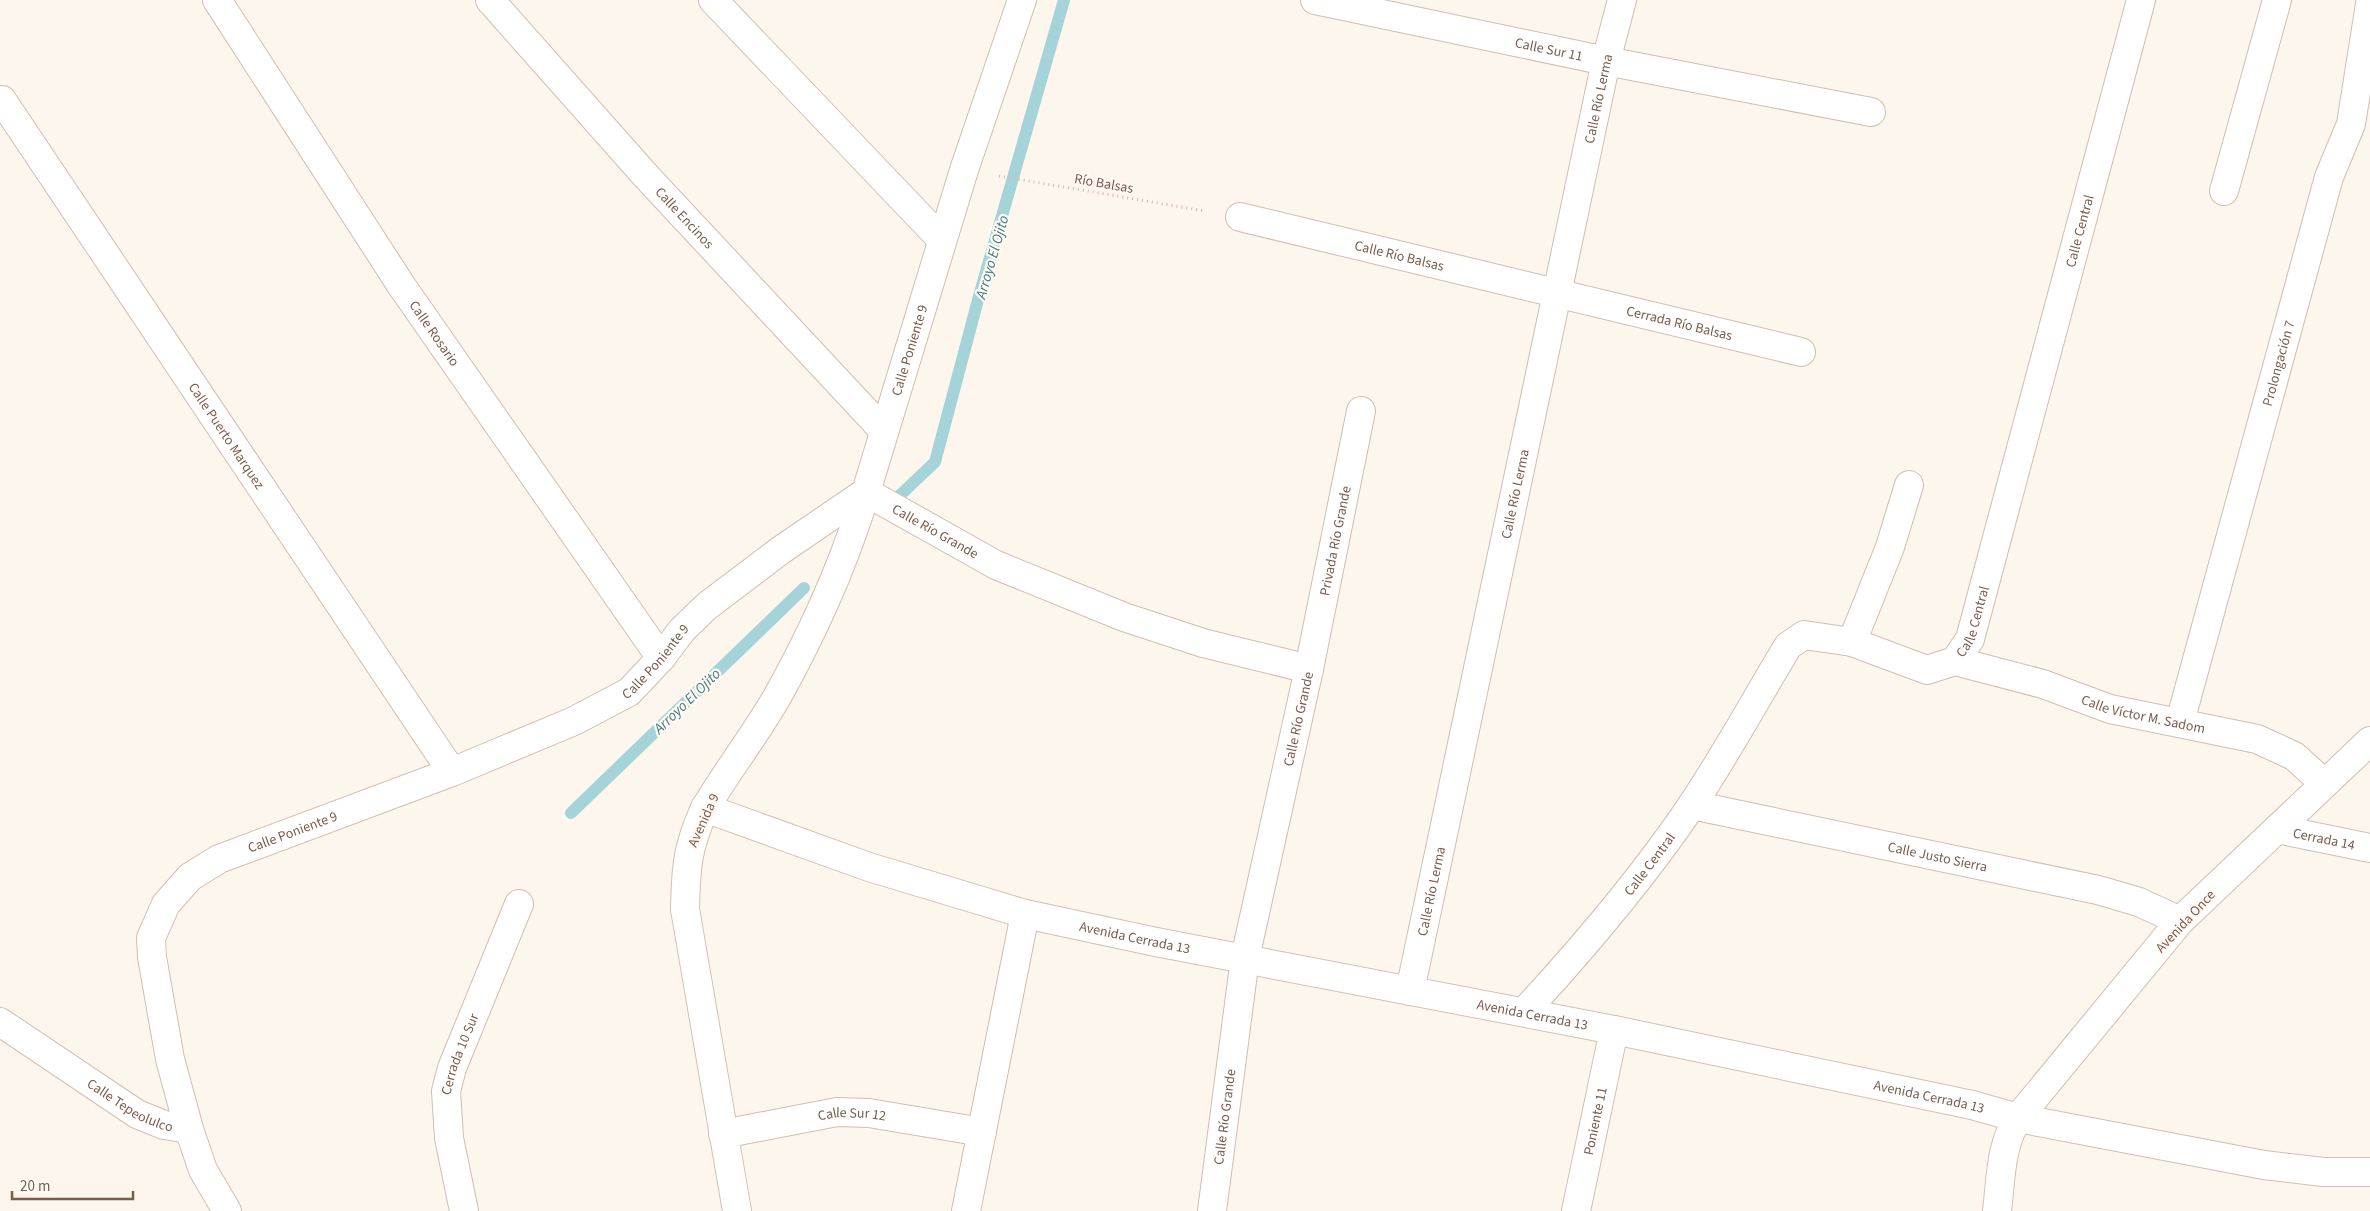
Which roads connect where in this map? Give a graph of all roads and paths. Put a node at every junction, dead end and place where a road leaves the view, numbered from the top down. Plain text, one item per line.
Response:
1 (217, 0) edge
2 (490, 0) edge
3 (712, 0) edge
4 (1022, 0) edge
5 (1315, 0) edge
6 (1622, 0) edge
7 (2141, 0) edge
8 (2277, 0) edge
9 (2370, 4) edge
10 (1606, 61) junction
11 (2, 100) dead end
12 (1872, 112) dead end
13 (964, 170) junction
14 (2224, 191) dead end
15 (1240, 218) joint
16 (942, 240) junction
17 (1558, 295) junction
18 (1801, 352) dead end
19 (1361, 411) dead end
20 (884, 431) junction
21 (1909, 485) dead end
22 (866, 492) junction
23 (1852, 642) junction
24 (661, 658) junction
25 (1954, 661) junction
26 (1308, 669) junction
27 (2180, 722) junction
28 (2370, 741) edge
29 (452, 772) junction
30 (2324, 783) junction
31 (1692, 805) junction
32 (705, 808) junction
33 (2277, 829) junction
34 (2370, 848) edge
35 (520, 904) dead end
36 (1025, 914) junction
37 (2180, 921) junction
38 (1245, 958) junction
39 (1410, 991) junction
40 (1524, 1012) junction
41 (0, 1022) edge
42 (1614, 1030) junction
43 (2018, 1118) junction
44 (189, 1129) junction
45 (982, 1132) junction
46 (724, 1134) junction
47 (2370, 1172) edge
48 (227, 1211) edge
49 (464, 1211) edge
50 (738, 1211) edge
51 (966, 1211) edge
52 (1212, 1211) edge
53 (1576, 1211) edge
54 (1997, 1211) edge

1 - 24 street, Calle Rosario
2 - 20 street, Calle Encinos
3 - 16 street
4 - 13 street, Calle Poniente 9
5 - 10 street, Calle Sur 11
6 - 10 street, Calle Río Lerma
7 - 25 street, Calle Central
8 - 14 street
9 - 27 street, Prolongación 7
10 - 12 street, Calle Sur 11
10 - 17 street, Calle Río Lerma
11 - 29 street, Calle Puerto Marquez
13 - 15 path, Río Balsas
13 - 16 street, Calle Poniente 9
15 - 17 street, Calle Río Balsas
16 - 20 street, Calle Poniente 9
17 - 18 street, Cerrada Río Balsas
17 - 39 street, Calle Río Lerma
19 - 26 street, Privada Río Grande
20 - 22 street, Calle Poniente 9
21 - 23 street
22 - 24 street, Calle Poniente 9
22 - 26 street, Calle Río Grande
22 - 32 street, Avenida 9
23 - 25 street, Calle Central
23 - 31 street, Calle Central
24 - 29 street, Calle Poniente 9
25 - 27 street, Calle Víctor M. Sadom
26 - 38 street, Calle Río Grande
27 - 30 street, Calle Víctor M. Sadom
28 - 30 street, Avenida Once
29 - 44 street, Calle Poniente 9
30 - 33 street, Avenida Once
31 - 37 street, Calle Justo Sierra
31 - 40 street, Calle Central
32 - 36 street, Avenida Cerrada 13
32 - 46 street, Avenida 9
33 - 34 street, Cerrada 14
33 - 37 street, Avenida Once
35 - 49 street, Cerrada 10 Sur
36 - 38 street, Avenida Cerrada 13
36 - 45 street
37 - 43 street, Avenida Once
38 - 39 street, Avenida Cerrada 13
38 - 52 street, Calle Río Grande
39 - 40 street, Avenida Cerrada 13
40 - 42 street, Avenida Cerrada 13
41 - 44 street, Calle Tepeolulco
42 - 43 street, Avenida Cerrada 13
42 - 53 street, Poniente 11
43 - 47 street, Avenida Cerrada 13
43 - 54 street, Avenida Once
44 - 48 street, Calle Tepeolulco
45 - 46 street, Calle Sur 12
45 - 51 street
46 - 50 street, Avenida 9

